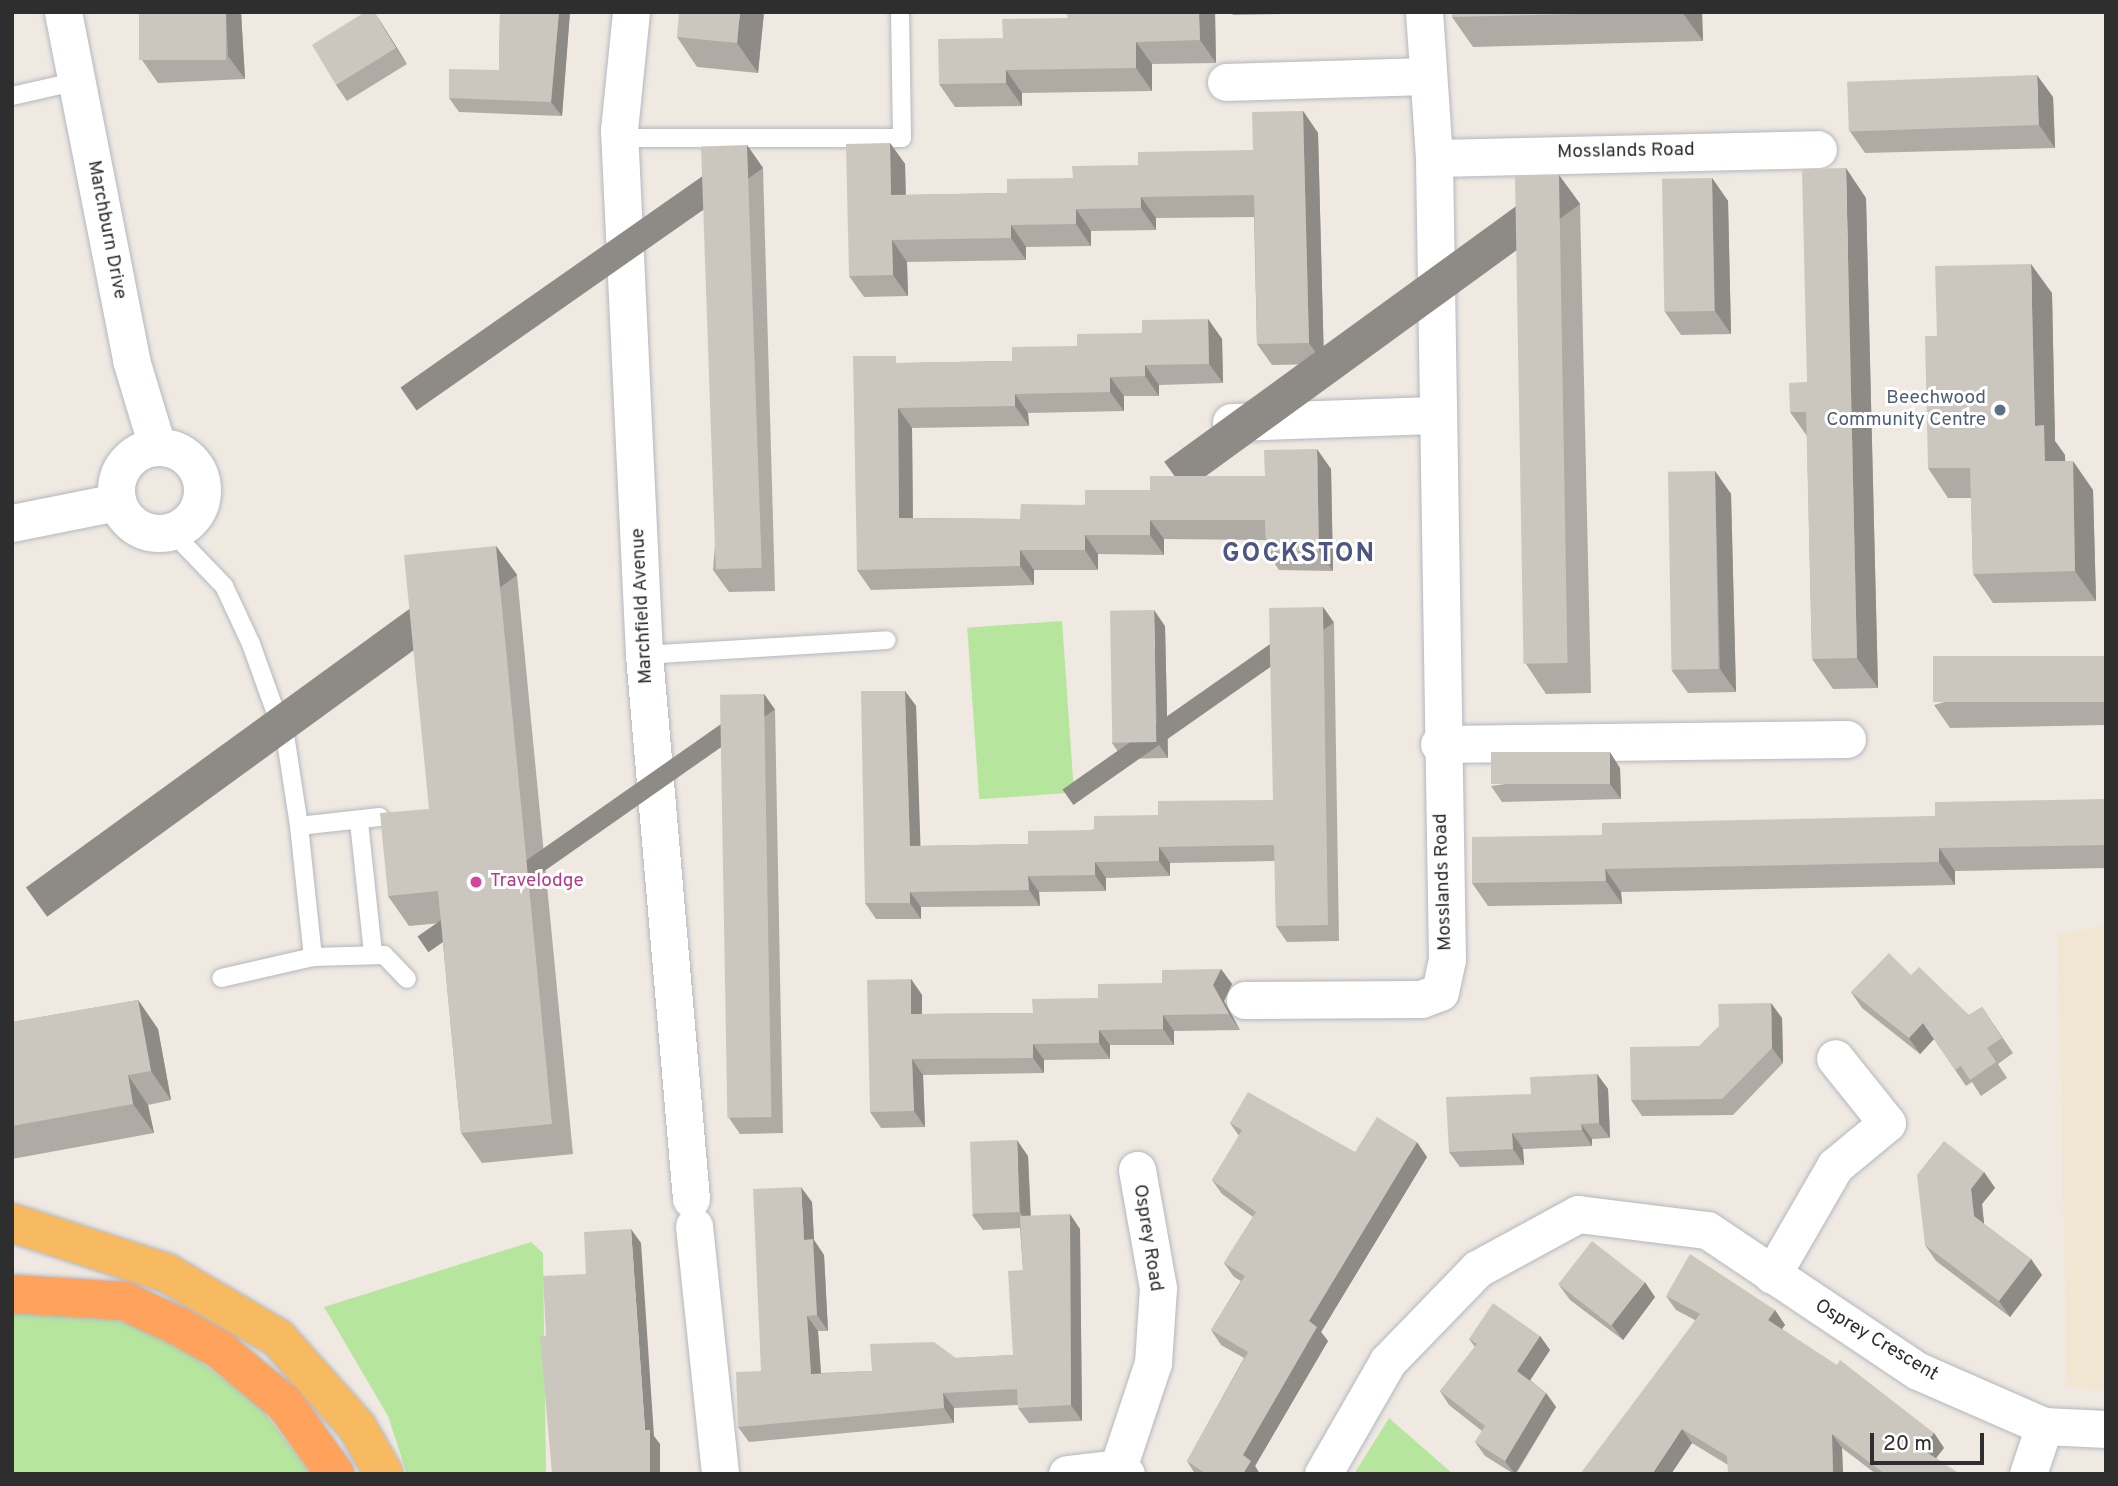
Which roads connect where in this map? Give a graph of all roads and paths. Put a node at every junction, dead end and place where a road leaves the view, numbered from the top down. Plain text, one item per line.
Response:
1 (63, 12) edge
2 (631, 12) edge
3 (900, 12) edge
4 (1423, 12) edge
5 (1426, 76) junction
6 (78, 81) junction
7 (1226, 82) dead end
8 (12, 96) edge
9 (620, 138) junction
10 (1818, 149) dead end
11 (1434, 158) junction
12 (1436, 415) junction
13 (1231, 422) dead end
14 (157, 446) junction
15 (117, 502) junction
16 (12, 523) edge
17 (172, 531) junction
18 (887, 640) dead end
19 (644, 655) junction
20 (1847, 739) dead end
21 (1439, 744) junction
22 (379, 817) edge
23 (359, 822) junction
24 (299, 826) junction
25 (373, 954) junction
26 (313, 957) junction
27 (221, 978) dead end
28 (407, 979) dead end
29 (1245, 1000) dead end
30 (1835, 1058) dead end
31 (1137, 1170) dead end
32 (12, 1223) edge
33 (12, 1267) edge
34 (1772, 1275) junction
35 (12, 1294) edge
36 (124, 1301) junction
37 (2044, 1426) junction
38 (2106, 1429) edge
39 (1122, 1471) edge
40 (335, 1474) edge
41 (384, 1474) edge
42 (720, 1474) edge
43 (1067, 1474) edge
44 (1323, 1474) edge
45 (2028, 1474) edge

1 - 6 street, Marchburn Drive
2 - 9 street, Marchfield Avenue
3 - 9 lane
4 - 5 street, Mosslands Road
5 - 7 street
5 - 11 street, Mosslands Road
6 - 8 lane
6 - 14 street, Marchburn Drive
9 - 19 street, Marchfield Avenue
10 - 11 street, Mosslands Road
11 - 12 street, Mosslands Road
12 - 13 street
12 - 21 street, Mosslands Road
14 - 15 street
14 - 17 street
15 - 16 street
15 - 17 street
17 - 24 lane
18 - 19 lane
19 - 42 street, Marchfield Avenue
20 - 21 street
21 - 29 street, Mosslands Road
22 - 23 lane
23 - 24 lane
23 - 25 lane
24 - 26 lane
25 - 26 lane
25 - 28 lane
26 - 27 lane
30 - 34 street
31 - 39 street, Osprey Road
32 - 41 highway
33 - 36 highway
34 - 37 street, Osprey Crescent
34 - 44 street, Osprey Crescent
35 - 36 highway
36 - 40 highway
37 - 38 street, Osprey Crescent
37 - 45 street
39 - 43 street, Osprey Road

